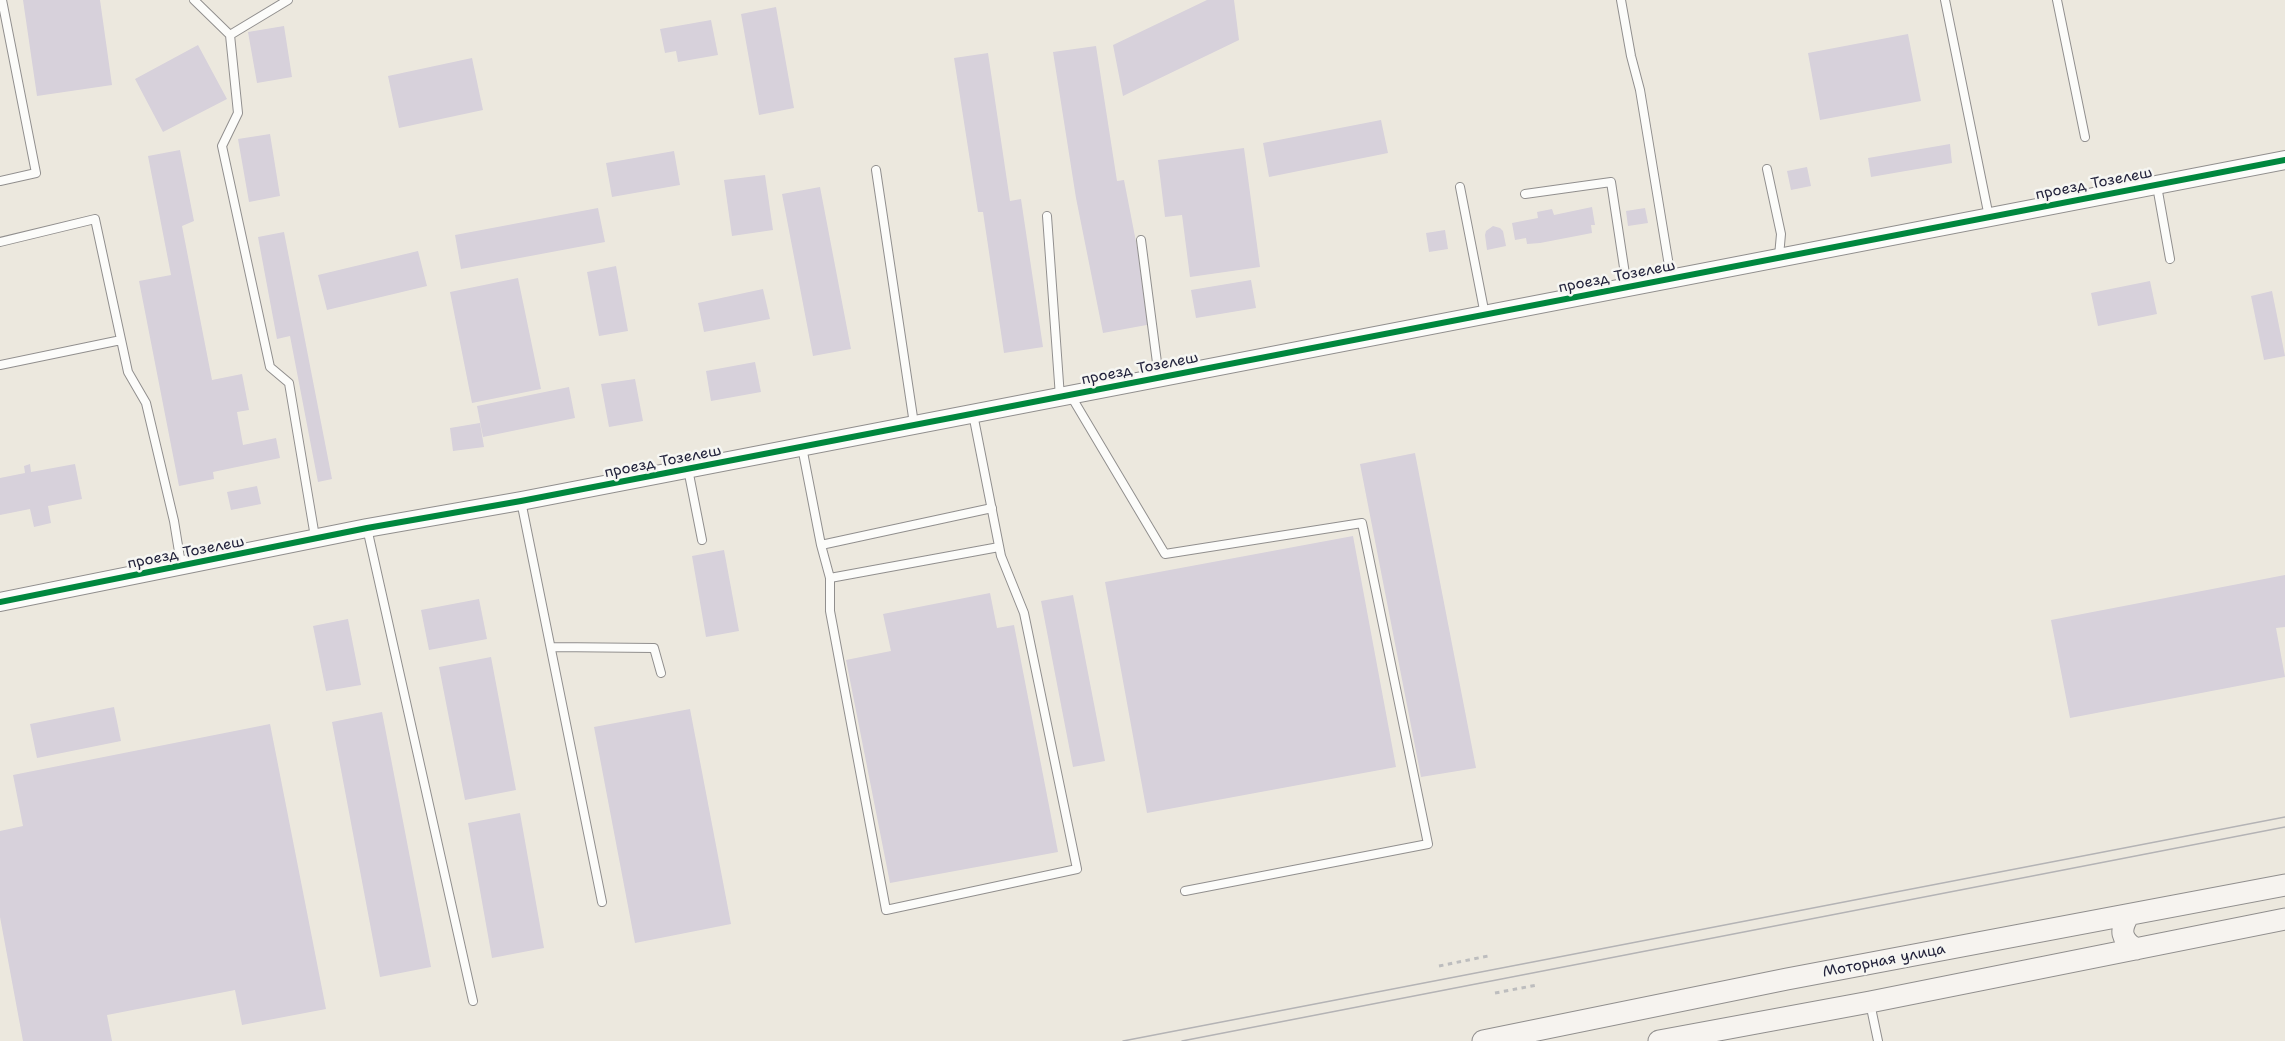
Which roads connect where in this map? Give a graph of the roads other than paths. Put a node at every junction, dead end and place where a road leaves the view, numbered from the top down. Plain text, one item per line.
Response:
1 (2, 0) edge
2 (194, 0) edge
3 (288, 0) edge
4 (1621, 0) edge
5 (1945, 0) edge
6 (2057, 0) edge
7 (230, 35) junction
8 (2085, 137) dead end
9 (2285, 160) edge
10 (1767, 169) dead end
11 (876, 170) dead end
12 (0, 182) edge
13 (2156, 184) junction
14 (1460, 187) dead end
15 (1525, 194) dead end
16 (1047, 216) dead end
17 (1989, 217) junction
18 (1141, 240) dead end
19 (0, 242) edge
20 (1779, 258) junction
21 (2170, 259) dead end
22 (1671, 279) junction
23 (1627, 287) junction
24 (1485, 315) junction
25 (121, 340) junction
26 (0, 364) edge
27 (1159, 378) junction
28 (1065, 396) junction
29 (973, 414) junction
30 (914, 425) junction
31 (802, 447) junction
32 (688, 469) junction
33 (521, 501) junction
34 (992, 508) junction
35 (367, 528) junction
36 (316, 539) junction
37 (702, 540) dead end
38 (821, 545) junction
39 (999, 547) junction
40 (182, 566) junction
41 (830, 578) junction
42 (0, 602) edge
43 (551, 647) junction
44 (661, 673) dead end
45 (2285, 885) edge
46 (1185, 891) dead end
47 (602, 902) dead end
48 (2129, 915) junction
49 (2285, 919) edge
50 (2078, 924) junction
51 (2136, 949) junction
52 (2084, 959) junction
53 (473, 1001) dead end
54 (1870, 1002) junction
55 (1483, 1041) edge
56 (1659, 1041) edge
57 (1878, 1041) edge

1 - 12 lane
2 - 7 lane
3 - 7 lane
4 - 22 lane
5 - 17 lane
6 - 8 lane
7 - 36 lane
9 - 13 street, проезд Тозелеш
10 - 20 lane
11 - 30 lane
13 - 17 street, проезд Тозелеш
13 - 21 lane
14 - 24 lane
15 - 23 lane
16 - 28 lane
17 - 20 street, проезд Тозелеш
18 - 27 lane
19 - 25 lane
20 - 22 street, проезд Тозелеш
22 - 23 street, проезд Тозелеш
23 - 24 street, проезд Тозелеш
24 - 27 street, проезд Тозелеш
25 - 26 lane
25 - 40 lane
27 - 28 street, проезд Тозелеш
28 - 29 street, проезд Тозелеш
28 - 46 lane
29 - 30 street, проезд Тозелеш
29 - 34 lane
30 - 31 street, проезд Тозелеш
31 - 32 street, проезд Тозелеш
31 - 38 lane
32 - 33 street, проезд Тозелеш
32 - 37 lane
33 - 35 street, проезд Тозелеш
33 - 43 lane
34 - 38 lane
34 - 39 lane
35 - 36 street, проезд Тозелеш
35 - 53 lane
36 - 40 street, проезд Тозелеш
38 - 41 lane
39 - 41 lane
39 - 41 lane
40 - 42 street, проезд Тозелеш
43 - 44 lane
43 - 47 lane
45 - 48 main road, Моторная улица
48 - 50 main road, Моторная улица
48 - 51 main road
49 - 51 main road
50 - 52 main road
50 - 55 main road, Моторная улица
51 - 52 main road
52 - 54 main road
54 - 56 main road
54 - 57 lane

